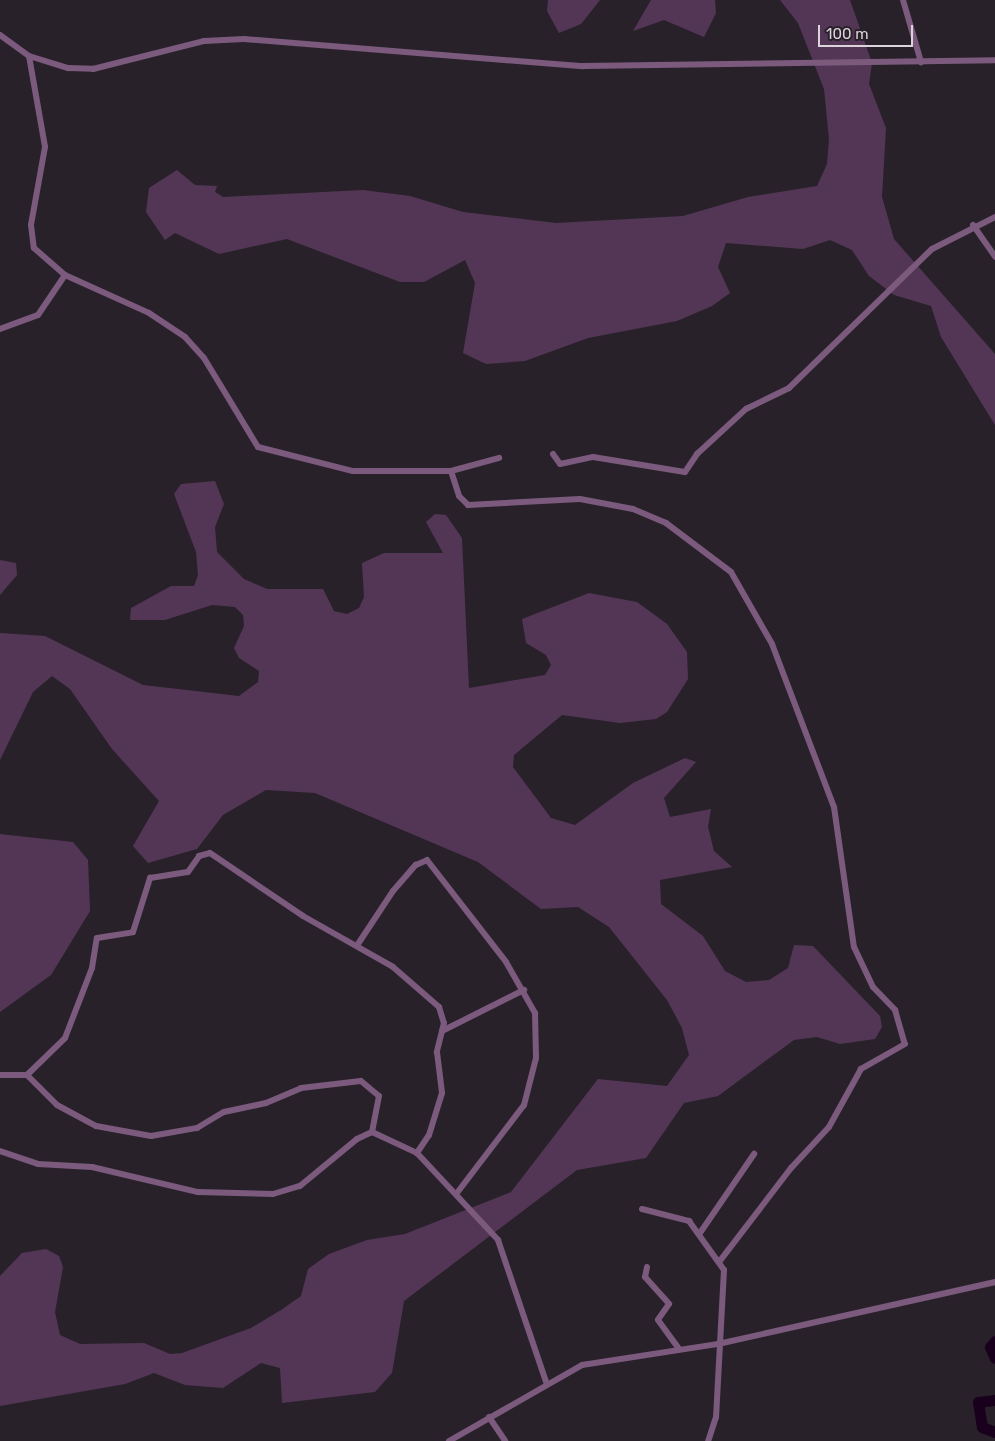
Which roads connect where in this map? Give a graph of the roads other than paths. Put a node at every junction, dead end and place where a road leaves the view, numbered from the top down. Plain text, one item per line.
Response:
1 (903, 0) edge
2 (0, 35) edge
3 (29, 56) junction
4 (995, 60) edge
5 (922, 62) junction
6 (995, 217) edge
7 (973, 225) junction
8 (995, 257) edge
9 (65, 275) junction
10 (0, 329) edge
11 (553, 454) dead end
12 (499, 458) dead end
13 (450, 471) junction
14 (358, 944) junction
15 (524, 990) junction
16 (442, 1031) junction
17 (0, 1075) edge
18 (27, 1075) junction
19 (372, 1132) junction
20 (0, 1151) edge
21 (417, 1153) junction
22 (754, 1154) dead end
23 (457, 1193) junction
24 (642, 1209) dead end
25 (700, 1233) junction
26 (720, 1261) junction
27 (647, 1267) dead end
28 (995, 1282) edge
29 (718, 1344) junction
30 (679, 1349) junction
31 (546, 1382) junction
32 (489, 1417) junction
33 (450, 1441) edge
34 (505, 1441) edge
35 (708, 1441) edge

1 - 5 street
2 - 3 street
3 - 5 street
3 - 9 street
4 - 5 street
6 - 7 street
7 - 8 street
7 - 11 street
9 - 10 street
9 - 13 street
12 - 13 street
13 - 26 street
14 - 15 street
14 - 16 street
14 - 18 street
15 - 16 street
15 - 23 street
16 - 21 street
17 - 18 street
18 - 19 street
19 - 20 street
19 - 21 street
21 - 23 street
22 - 25 street
23 - 31 street
24 - 25 street
25 - 26 street
26 - 29 street
27 - 30 street
28 - 29 street
29 - 30 street
29 - 35 street
30 - 31 street
31 - 32 street
32 - 33 street
32 - 34 street

